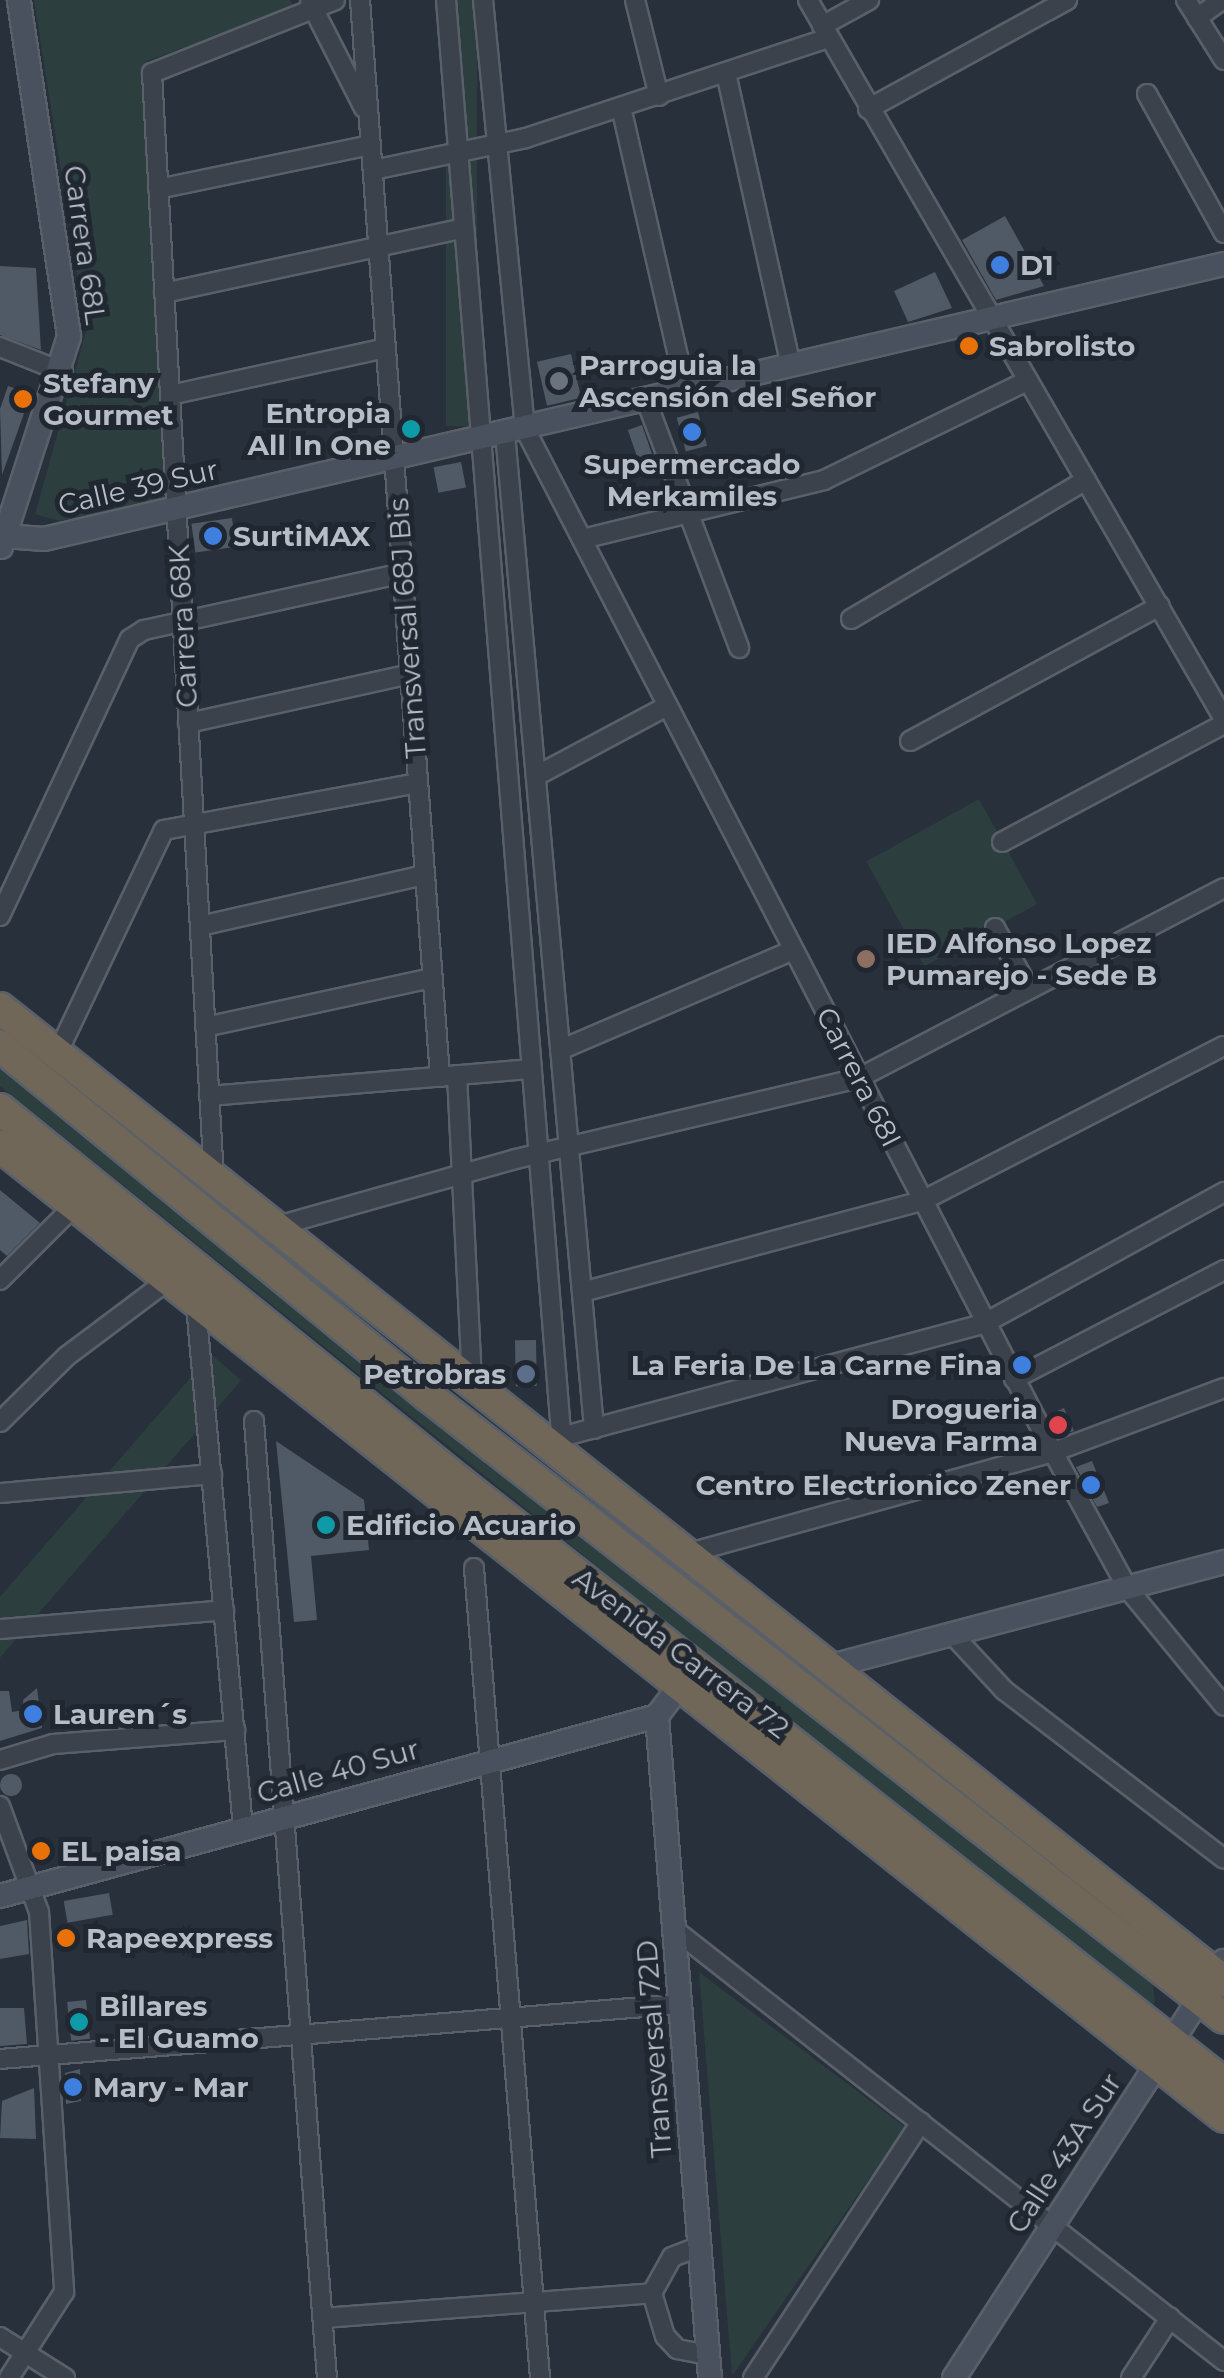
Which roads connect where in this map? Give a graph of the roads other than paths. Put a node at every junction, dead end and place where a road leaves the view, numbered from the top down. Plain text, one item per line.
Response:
1 (19, 0) edge
2 (335, 0) edge
3 (360, 0) edge
4 (446, 0) edge
5 (483, 0) edge
6 (636, 0) edge
7 (808, 0) edge
8 (869, 0) edge
9 (1068, 0) edge
10 (1186, 0) edge
11 (1222, 0) edge
12 (311, 4) edge
13 (1197, 18) junction
14 (825, 32) junction
15 (1224, 60) edge
16 (726, 73) junction
17 (1148, 94) dead end
18 (659, 96) junction
19 (621, 108) junction
20 (868, 109) junction
21 (369, 118) junction
22 (497, 144) junction
23 (371, 145) junction
24 (454, 153) junction
25 (373, 170) junction
26 (158, 189) junction
27 (462, 228) junction
28 (1224, 233) edge
29 (378, 246) junction
30 (1224, 264) edge
31 (164, 293) junction
32 (989, 316) junction
33 (0, 347) edge
34 (386, 348) junction
35 (792, 365) junction
36 (62, 372) junction
37 (1027, 381) junction
38 (686, 391) junction
39 (170, 394) junction
40 (646, 400) junction
41 (504, 434) junction
42 (394, 459) junction
43 (1086, 480) junction
44 (176, 509) junction
45 (687, 515) junction
46 (582, 539) junction
47 (1, 540) edge
48 (403, 573) junction
49 (1160, 606) junction
50 (850, 619) dead end
51 (182, 622) junction
52 (739, 648) dead end
53 (410, 674) junction
54 (668, 706) junction
55 (1224, 722) edge
56 (188, 723) junction
57 (910, 741) dead end
58 (536, 776) junction
59 (418, 784) junction
60 (194, 821) junction
61 (1002, 842) dead end
62 (425, 875) junction
63 (1224, 888) edge
64 (0, 916) edge
65 (200, 926) junction
66 (995, 928) dead end
67 (794, 950) junction
68 (432, 978) junction
69 (1029, 990) junction
70 (0, 1008) edge
71 (205, 1027) junction
72 (0, 1046) edge
73 (1224, 1046) edge
74 (560, 1050) junction
75 (58, 1052) junction
76 (532, 1069) junction
77 (448, 1076) junction
78 (860, 1078) junction
79 (209, 1096) junction
80 (0, 1109) edge
81 (0, 1145) edge
82 (569, 1149) junction
83 (539, 1154) junction
84 (71, 1165) junction
85 (461, 1174) junction
86 (214, 1180) junction
87 (1224, 1192) edge
88 (922, 1201) junction
89 (74, 1205) junction
90 (274, 1227) junction
91 (314, 1258) junction
92 (1224, 1270) edge
93 (0, 1280) edge
94 (167, 1281) junction
95 (582, 1292) junction
96 (196, 1305) junction
97 (986, 1323) junction
98 (346, 1329) junction
99 (1014, 1379) junction
100 (472, 1386) junction
101 (1224, 1388) edge
102 (254, 1421) dead end
103 (0, 1422) edge
104 (594, 1428) junction
105 (562, 1446) junction
106 (1053, 1452) junction
107 (212, 1474) junction
108 (0, 1493) edge
109 (689, 1553) junction
110 (1224, 1562) edge
111 (474, 1568) dead end
112 (1128, 1589) junction
113 (224, 1610) junction
114 (0, 1629) edge
115 (952, 1634) junction
116 (831, 1666) junction
117 (680, 1686) junction
118 (1224, 1706) edge
119 (658, 1716) junction
120 (234, 1730) junction
121 (0, 1760) edge
122 (489, 1761) junction
123 (918, 1774) junction
124 (0, 1806) edge
125 (284, 1818) junction
126 (243, 1829) junction
127 (1049, 1839) junction
128 (938, 1852) junction
129 (1224, 1859) edge
130 (31, 1888) junction
131 (0, 1896) edge
132 (676, 1930) junction
133 (1006, 1944) junction
134 (1216, 1979) edge
135 (681, 2004) junction
136 (510, 2018) junction
137 (1224, 2018) edge
138 (300, 2034) junction
139 (1164, 2053) junction
140 (51, 2055) junction
141 (0, 2059) edge
142 (1224, 2082) edge
143 (1224, 2117) edge
144 (921, 2122) junction
145 (1053, 2225) junction
146 (700, 2246) junction
147 (652, 2293) junction
148 (533, 2298) junction
149 (322, 2318) junction
150 (1170, 2318) junction
151 (0, 2337) edge
152 (25, 2353) junction
153 (1224, 2360) edge
154 (709, 2367) edge
155 (9, 2378) edge
156 (65, 2378) edge
157 (327, 2378) edge
158 (540, 2378) edge
159 (753, 2378) edge
160 (954, 2378) edge
161 (1131, 2378) edge

1 - 36 street, Carrera 68L
2 - 12 street
3 - 21 street, Transversal 68J Bis
4 - 24 street
5 - 22 street
6 - 18 street
7 - 14 street
8 - 14 street
9 - 20 street
10 - 13 street
11 - 13 street
12 - 21 street
12 - 26 street, Carrera 68K
13 - 15 street
14 - 16 street
14 - 20 street
16 - 18 street
16 - 35 street
17 - 28 street
18 - 19 street
19 - 22 street
19 - 38 street
20 - 32 street
21 - 23 street, Transversal 68J Bis
22 - 24 street
22 - 41 street
23 - 25 street, Transversal 68J Bis
23 - 26 street
24 - 25 street
24 - 27 street
25 - 29 street, Transversal 68J Bis
26 - 31 street, Carrera 68K
27 - 29 street
27 - 41 street
29 - 31 street
29 - 34 street, Transversal 68J Bis
30 - 32 street, Calle 39 Sur
31 - 39 street, Carrera 68K
32 - 35 street, Calle 39 Sur
32 - 37 street
33 - 36 street
34 - 39 street
34 - 42 street, Transversal 68J Bis
35 - 38 street, Calle 39 Sur
36 - 47 street, Carrera 68L
37 - 43 street
37 - 45 street
38 - 40 street, Calle 39 Sur
39 - 44 street, Carrera 68K
40 - 41 street, Calle 39 Sur
40 - 45 street
41 - 42 street, Calle 39 Sur
41 - 46 street, Carrera 68I
41 - 58 street
41 - 76 street
42 - 44 street, Calle 39 Sur
42 - 48 street, Transversal 68J Bis
43 - 49 street
43 - 50 street
44 - 47 street, Calle 39 Sur
44 - 51 street, Carrera 68K
45 - 46 street
45 - 52 street
46 - 54 street, Carrera 68I
48 - 51 street
48 - 53 street, Transversal 68J Bis
49 - 55 street
49 - 57 street
51 - 56 street, Carrera 68K
51 - 64 street
53 - 56 street
53 - 59 street, Transversal 68J Bis
54 - 58 street
54 - 67 street, Carrera 68I
55 - 61 street
56 - 60 street, Carrera 68K
58 - 74 street
59 - 60 street
59 - 62 street, Transversal 68J Bis
60 - 65 street, Carrera 68K
60 - 75 street
62 - 65 street
62 - 68 street, Transversal 68J Bis
63 - 69 street
65 - 71 street, Carrera 68K
66 - 69 street
67 - 74 street
67 - 78 street, Carrera 68I
68 - 71 street
68 - 77 street, Transversal 68J Bis
69 - 78 street
70 - 75 highway, Avenida Carrera 72
71 - 79 street, Carrera 68K
72 - 98 highway, Avenida Carrera 72
73 - 88 street
74 - 82 street
75 - 86 highway, Avenida Carrera 72
76 - 77 street
76 - 83 street
77 - 79 street
77 - 85 street, Transversal 68J Bis
78 - 82 street
78 - 88 street, Carrera 68I
79 - 86 street, Carrera 68K
80 - 84 highway, Avenida Carrera 72
81 - 84 highway
81 - 89 highway, Avenida Carrera 72
82 - 83 street
82 - 95 street
83 - 85 street
83 - 105 street
84 - 128 highway, Avenida Carrera 72
85 - 90 street
85 - 100 street, Transversal 68J Bis
86 - 90 highway, Avenida Carrera 72
87 - 97 street
88 - 95 street
88 - 97 street, Carrera 68I
89 - 93 street
89 - 94 highway, Avenida Carrera 72
90 - 91 highway, Avenida Carrera 72
91 - 98 highway
91 - 100 highway, Avenida Carrera 72
92 - 99 street
94 - 96 highway, Avenida Carrera 72
94 - 103 street
95 - 104 street
96 - 107 street
96 - 117 highway, Avenida Carrera 72
97 - 99 street, Carrera 68I
97 - 104 street
98 - 123 highway, Avenida Carrera 72
99 - 106 street, Carrera 68I
100 - 105 highway, Avenida Carrera 72
101 - 106 street
102 - 125 street
104 - 105 street
105 - 109 highway, Avenida Carrera 72
106 - 109 street
106 - 112 street, Carrera 68I
107 - 108 street
107 - 113 street
109 - 116 highway, Avenida Carrera 72
110 - 112 street
111 - 122 street
112 - 115 street
112 - 118 street, Carrera 68I
113 - 114 street
113 - 120 street
115 - 116 street
115 - 129 street
116 - 127 highway, Avenida Carrera 72
117 - 119 street
117 - 133 highway, Avenida Carrera 72
119 - 122 street, Calle 40 Sur
119 - 132 street, Transversal 72D
120 - 121 street
120 - 126 street
122 - 125 street, Calle 40 Sur
122 - 136 street
123 - 127 highway
123 - 134 highway, Avenida Carrera 72
124 - 130 street
125 - 126 street, Calle 40 Sur
125 - 138 street
126 - 130 street, Calle 40 Sur
127 - 134 highway, Avenida Carrera 72
128 - 133 highway
128 - 139 highway, Avenida Carrera 72
130 - 131 street, Calle 40 Sur
130 - 140 street
132 - 135 street, Transversal 72D
132 - 144 street
133 - 139 highway, Avenida Carrera 72
134 - 137 highway, Avenida Carrera 72
134 - 139 street, Calle 43A Sur
135 - 136 street
135 - 146 street, Transversal 72D
136 - 138 street
136 - 148 street
138 - 140 street
138 - 149 street
139 - 142 highway, Avenida Carrera 72
139 - 143 highway, Avenida Carrera 72
139 - 145 street, Calle 43A Sur
140 - 141 street
140 - 152 street
144 - 145 street
144 - 159 street
145 - 150 street
145 - 160 street, Calle 43A Sur
146 - 147 street
146 - 154 street, Transversal 72D
147 - 148 street
147 - 154 street
148 - 149 street
148 - 158 street
149 - 157 street
150 - 153 street
150 - 161 street
151 - 152 street
152 - 155 street
152 - 156 street

